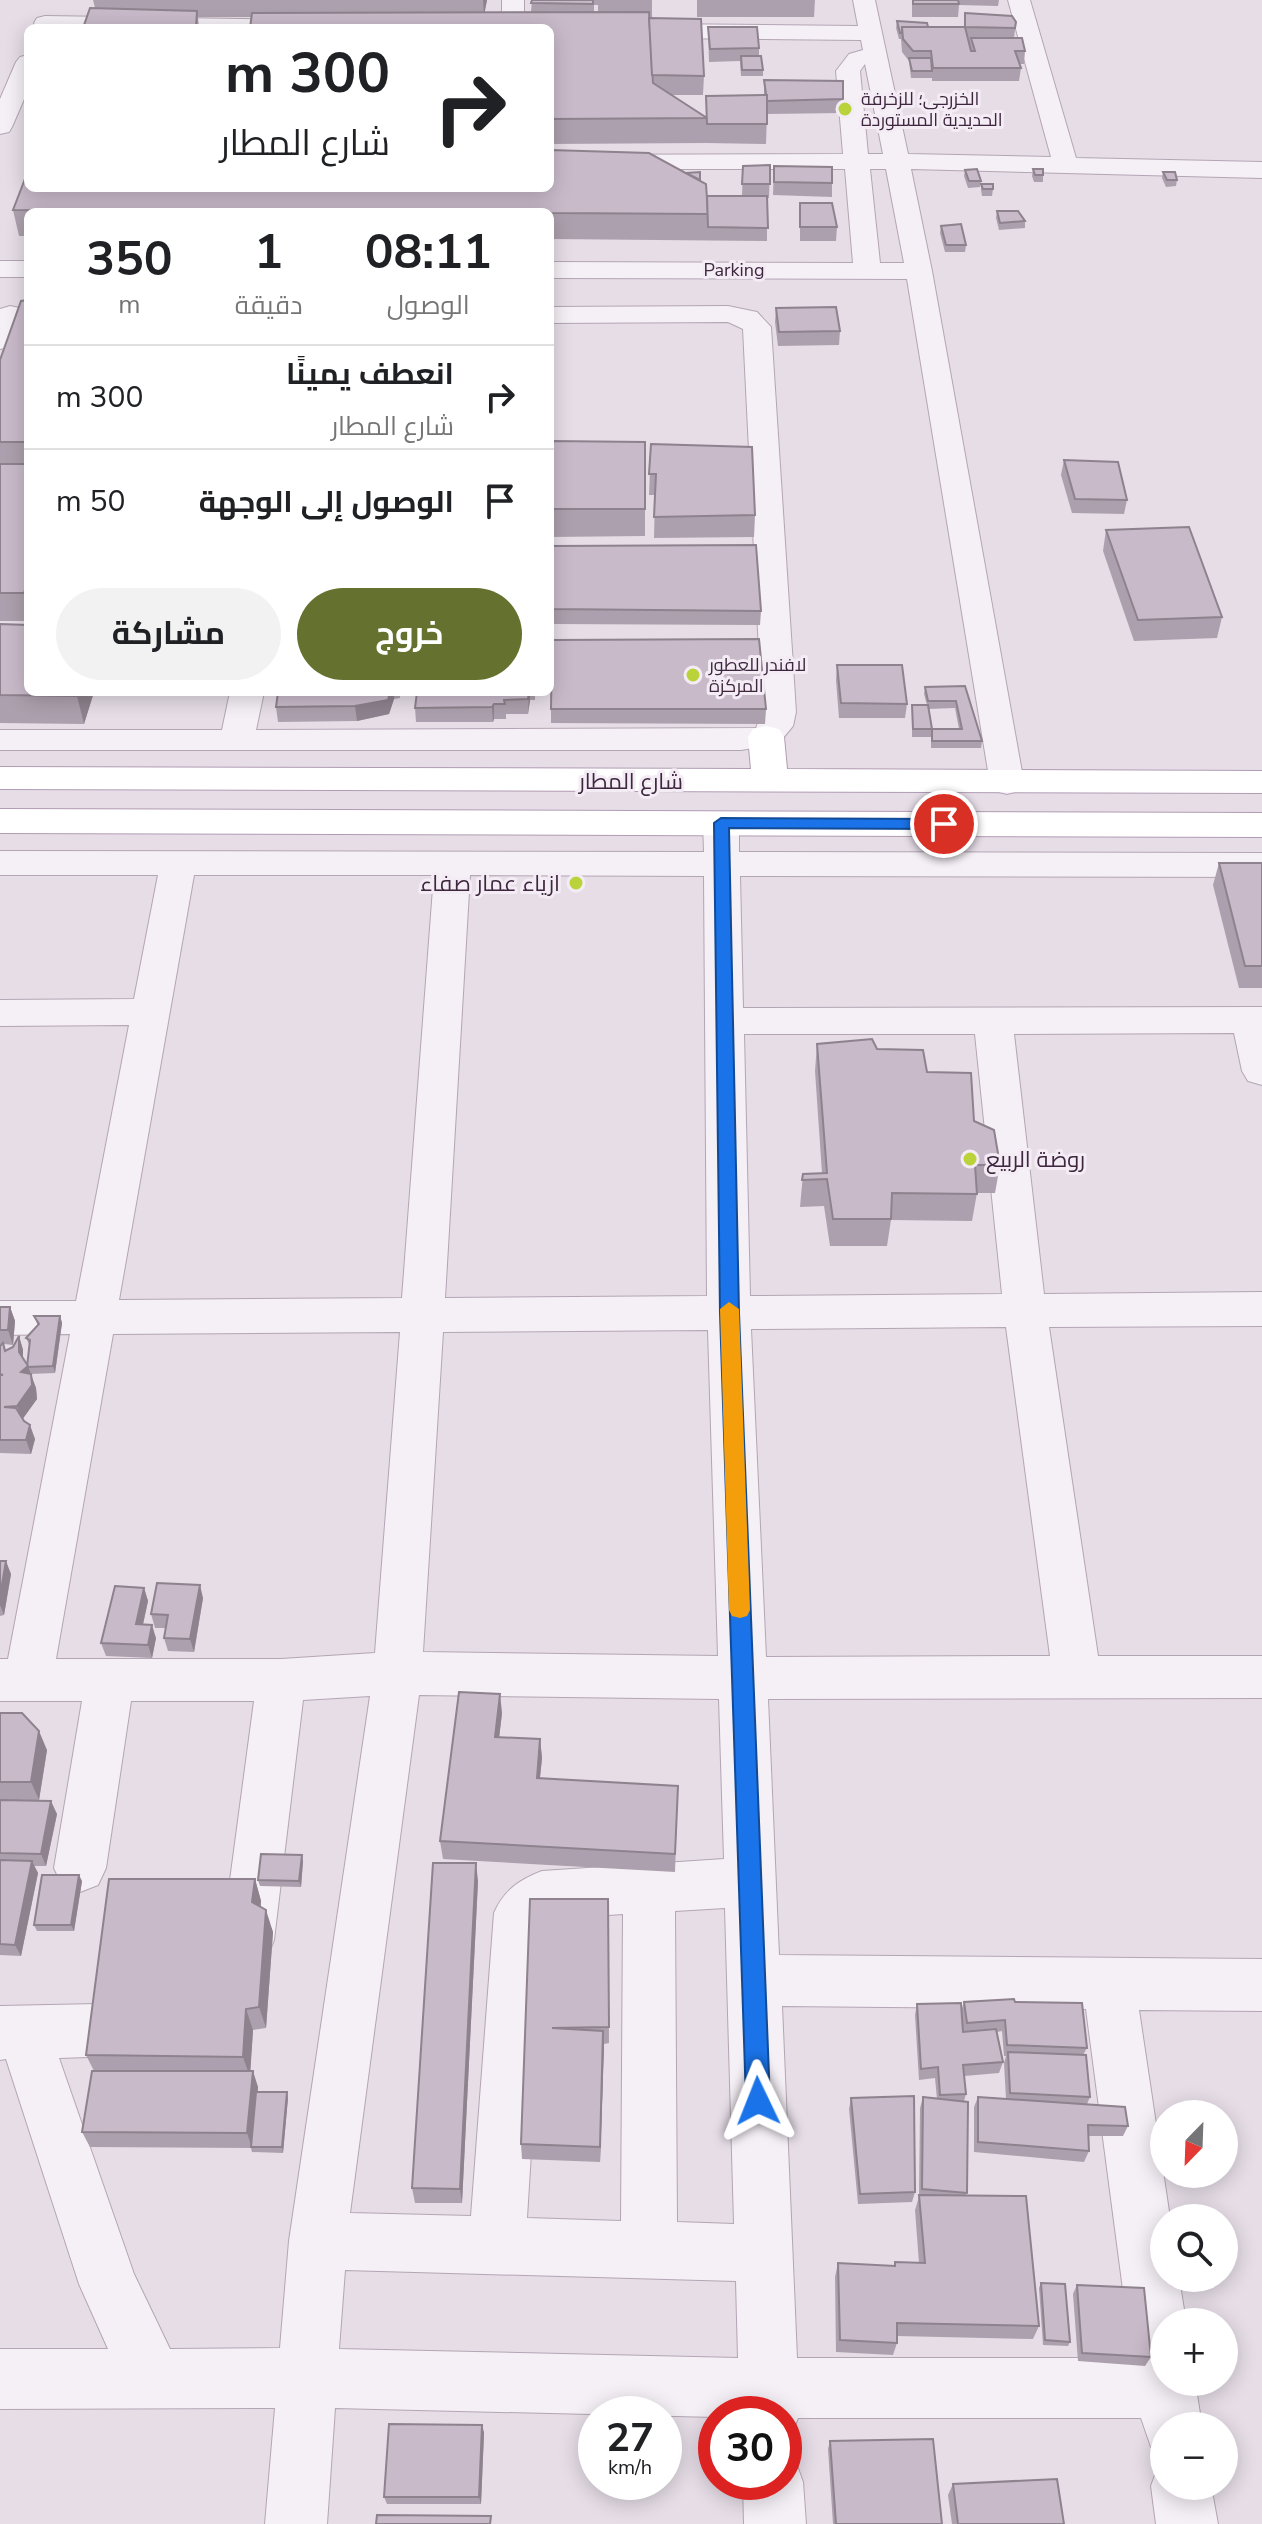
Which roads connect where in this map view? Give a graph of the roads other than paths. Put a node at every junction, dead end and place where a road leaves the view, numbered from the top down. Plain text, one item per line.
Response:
1 (56, 0) edge
2 (513, 0) edge
3 (864, 0) edge
4 (1019, 0) edge
5 (45, 24) edge
6 (513, 24) edge
7 (554, 30) edge
8 (873, 44) junction
9 (24, 71) edge
10 (0, 127) edge
11 (896, 161) junction
12 (554, 162) edge
13 (856, 162) junction
14 (1066, 166) junction
15 (1262, 170) edge
16 (0, 269) edge
17 (24, 269) edge
18 (554, 270) edge
19 (867, 270) junction
20 (919, 271) junction
21 (13, 314) edge
22 (554, 315) edge
23 (0, 341) edge
24 (246, 696) edge
25 (766, 737) junction
26 (0, 740) edge
27 (237, 740) junction
28 (0, 778) edge
29 (770, 782) junction
30 (1262, 782) edge
31 (1007, 783) junction
32 (0, 821) edge
33 (721, 823) junction
34 (1262, 825) edge
35 (453, 862) junction
36 (0, 863) edge
37 (178, 863) junction
38 (722, 864) junction
39 (1262, 865) edge
40 (151, 1012) junction
41 (0, 1013) edge
42 (1256, 1020) edge
43 (723, 1021) junction
44 (993, 1022) junction
45 (1262, 1071) edge
46 (1262, 1309) edge
47 (1025, 1311) junction
48 (729, 1313) junction
49 (422, 1315) junction
50 (94, 1317) junction
51 (0, 1318) edge
52 (398, 1673) junction
53 (1077, 1677) junction
54 (1262, 1677) edge
55 (742, 1678) junction
56 (14, 1680) edge
57 (110, 1680) junction
58 (281, 1680) junction
59 (80, 1868) dead end
60 (750, 1882) junction
61 (649, 1888) junction
62 (754, 1980) junction
63 (1109, 1984) junction
64 (1262, 1985) edge
65 (241, 1991) edge
66 (190, 2028) edge
67 (12, 2033) edge
68 (318, 2241) junction
69 (497, 2246) junction
70 (649, 2251) junction
71 (764, 2253) junction
72 (1155, 2308) edge
73 (307, 2378) junction
74 (0, 2379) edge
75 (153, 2379) junction
76 (1150, 2392) edge
77 (770, 2396) edge
78 (698, 2397) edge
79 (802, 2400) edge
80 (774, 2500) edge
81 (1183, 2500) edge
82 (296, 2524) edge
83 (775, 2524) edge
84 (1187, 2524) edge

1 - 5 street
2 - 6 street
3 - 8 street
4 - 14 street
7 - 8 street
8 - 11 street
8 - 13 street
9 - 10 street
11 - 13 street
11 - 14 street
11 - 20 street
12 - 13 street
13 - 19 street
14 - 15 street
16 - 17 street
18 - 19 street, Parking
19 - 20 street, Parking
20 - 31 street
21 - 23 street
22 - 25 street
24 - 27 street
25 - 27 street
25 - 29 main road
26 - 27 street
28 - 29 main road, شارع المطار
29 - 31 main road, شارع المطار
30 - 31 main road, شارع المطار
32 - 33 main road, شارع المطار
33 - 34 main road, شارع المطار
33 - 38 street
35 - 37 street
35 - 38 street
35 - 49 street
36 - 37 street
37 - 40 street
38 - 39 street
38 - 43 street
40 - 41 street
40 - 50 street
42 - 44 street
42 - 45 street
43 - 44 street
43 - 48 street
44 - 47 street
46 - 47 street
47 - 48 street
47 - 53 street
48 - 49 street
48 - 55 street
49 - 50 street
49 - 52 street
50 - 51 street
50 - 56 street
52 - 55 street
52 - 58 street
52 - 68 street
53 - 54 street
53 - 55 street
55 - 60 street
56 - 57 street
57 - 58 street
57 - 59 street
58 - 65 street
60 - 61 street
60 - 62 street
61 - 69 street
61 - 70 street
62 - 63 street
62 - 71 street
63 - 64 street
63 - 72 street
66 - 67 street
67 - 75 street
68 - 69 street
68 - 73 street
69 - 70 street
70 - 71 street
71 - 77 street
73 - 75 street
73 - 78 street
73 - 82 street
74 - 75 street
76 - 79 street
80 - 83 street
81 - 84 street

